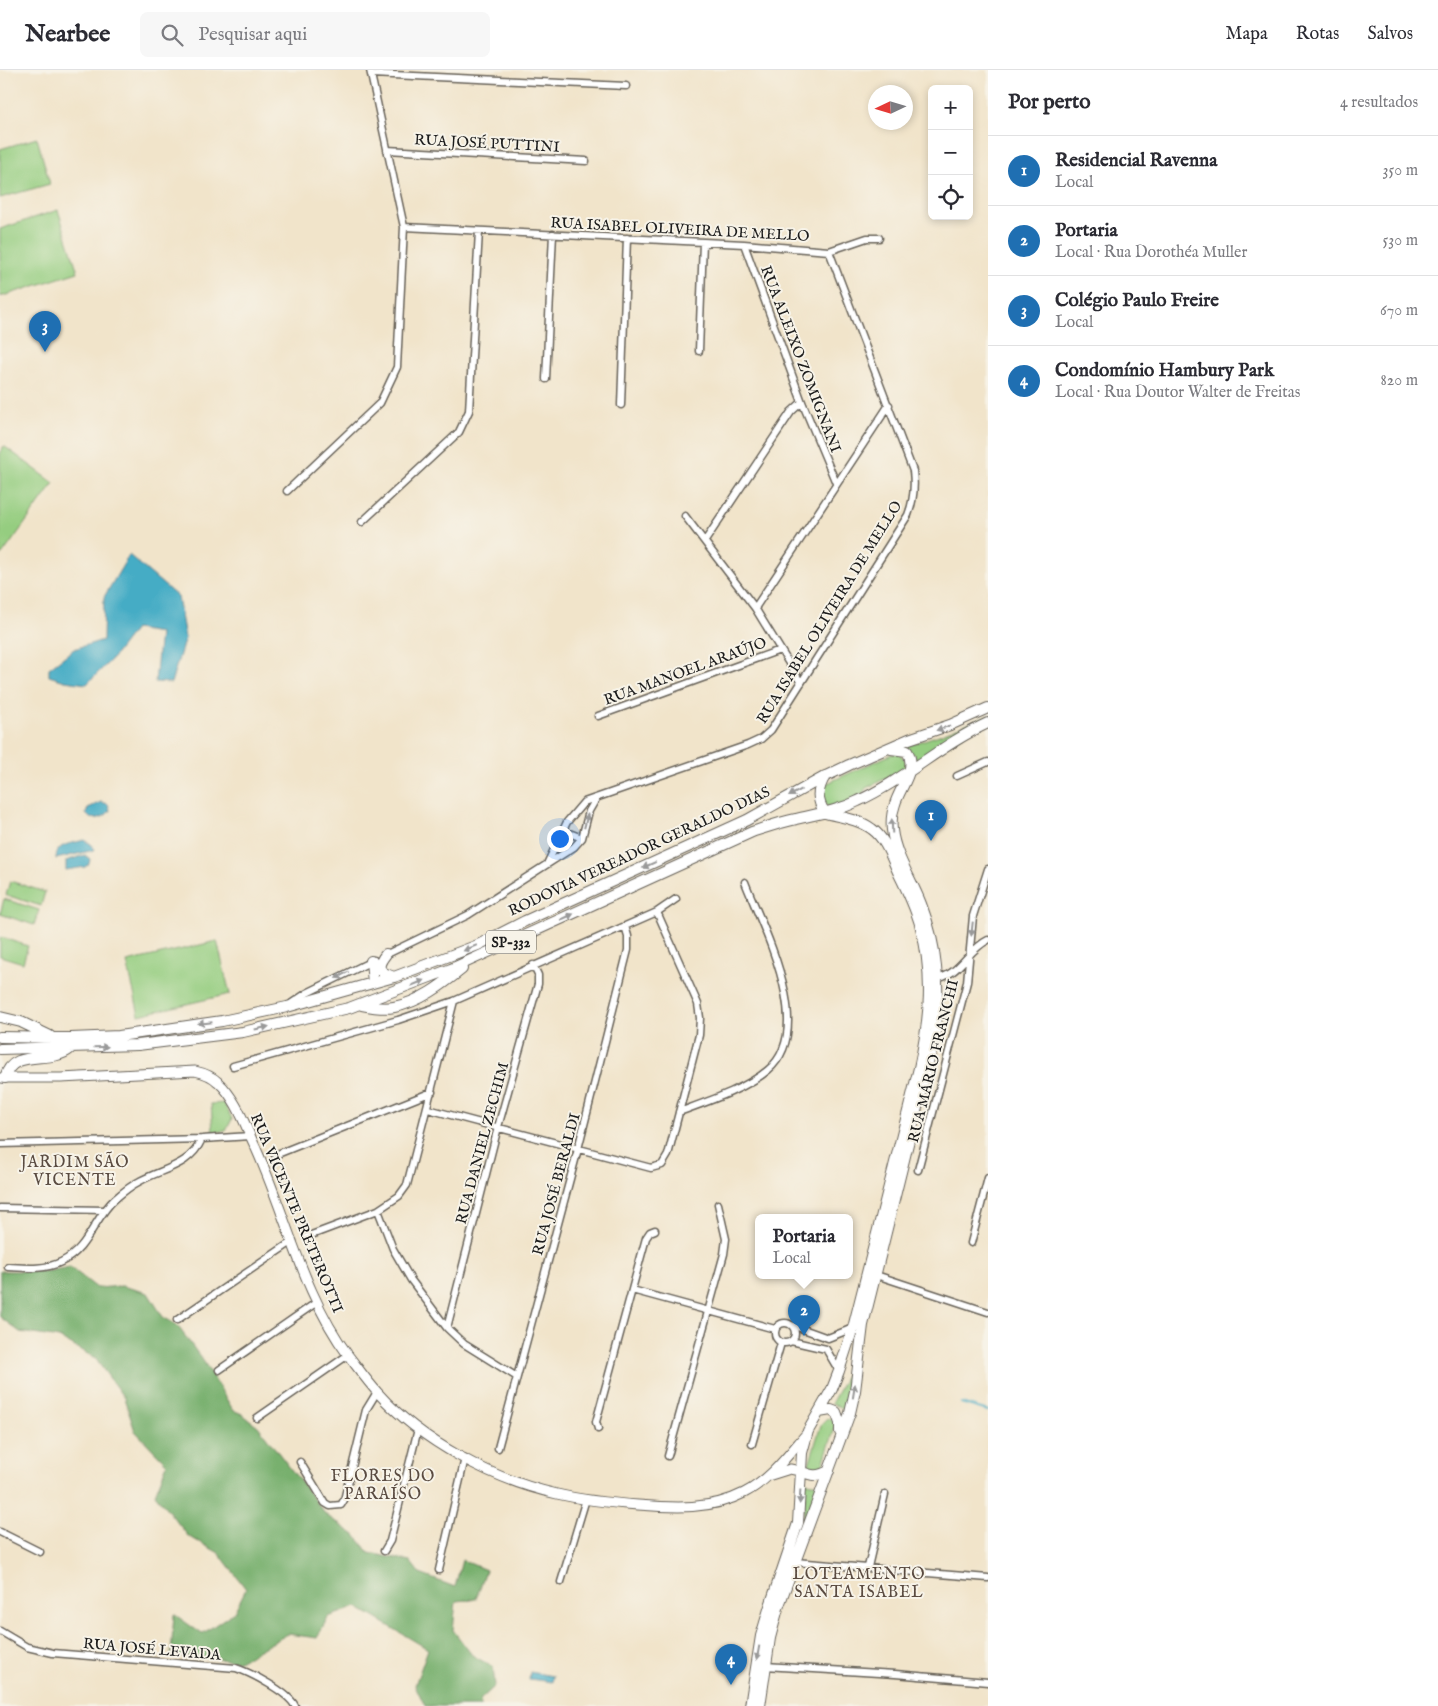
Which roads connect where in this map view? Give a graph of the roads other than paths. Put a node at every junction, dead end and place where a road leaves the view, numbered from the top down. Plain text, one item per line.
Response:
1 (370, 72) edge
2 (626, 86) dead end
3 (387, 150) junction
4 (586, 161) dead end
5 (404, 227) junction
6 (479, 231) junction
7 (553, 234) junction
8 (628, 238) junction
9 (879, 238) dead end
10 (702, 242) junction
11 (744, 244) junction
12 (829, 251) junction
13 (699, 351) dead end
14 (546, 380) dead end
15 (802, 402) junction
16 (621, 405) dead end
17 (889, 405) junction
18 (836, 483) junction
19 (287, 491) dead end
20 (685, 516) dead end
21 (362, 522) dead end
22 (706, 541) junction
23 (755, 608) junction
24 (780, 650) junction
25 (801, 683) junction
26 (988, 708) edge
27 (598, 716) dead end
28 (988, 722) edge
29 (887, 749) junction
30 (935, 755) junction
31 (988, 762) edge
32 (909, 773) junction
33 (826, 776) junction
34 (957, 776) dead end
35 (596, 799) junction
36 (895, 803) junction
37 (825, 813) junction
38 (564, 831) junction
39 (582, 838) junction
40 (548, 862) junction
41 (988, 869) edge
42 (744, 882) dead end
43 (676, 899) dead end
44 (657, 912) junction
45 (625, 926) junction
46 (988, 940) edge
47 (386, 954) junction
48 (969, 956) junction
49 (472, 960) junction
50 (371, 961) junction
51 (533, 965) junction
52 (394, 977) junction
53 (933, 979) junction
54 (372, 984) junction
55 (350, 989) junction
56 (320, 996) junction
57 (454, 1001) junction
58 (286, 1006) junction
59 (354, 1006) junction
60 (394, 1007) junction
61 (414, 1007) junction
62 (0, 1017) edge
63 (307, 1018) junction
64 (398, 1020) junction
65 (0, 1037) edge
66 (55, 1038) junction
67 (72, 1047) junction
68 (0, 1049) edge
69 (233, 1066) dead end
70 (2, 1078) edge
71 (432, 1092) junction
72 (428, 1109) junction
73 (679, 1112) junction
74 (498, 1127) junction
75 (250, 1136) junction
76 (202, 1139) junction
77 (0, 1144) edge
78 (578, 1149) junction
79 (275, 1155) dead end
80 (918, 1170) dead end
81 (988, 1178) edge
82 (718, 1204) dead end
83 (0, 1208) edge
84 (104, 1210) junction
85 (378, 1210) junction
86 (655, 1230) dead end
87 (306, 1237) dead end
88 (293, 1241) junction
89 (971, 1243) dead end
90 (8, 1267) dead end
91 (876, 1275) junction
92 (632, 1290) junction
93 (317, 1302) junction
94 (707, 1311) junction
95 (988, 1312) edge
96 (177, 1320) dead end
97 (792, 1325) junction
98 (447, 1328) junction
99 (853, 1328) junction
100 (775, 1330) junction
101 (828, 1338) junction
102 (791, 1341) junction
103 (781, 1343) junction
104 (826, 1349) junction
105 (348, 1355) junction
106 (219, 1370) dead end
107 (840, 1370) junction
108 (517, 1377) junction
109 (377, 1392) junction
110 (820, 1412) junction
111 (257, 1418) dead end
112 (418, 1429) junction
113 (598, 1429) dead end
114 (808, 1431) junction
115 (840, 1438) junction
116 (752, 1444) dead end
117 (498, 1448) dead end
118 (668, 1456) dead end
119 (465, 1458) junction
120 (300, 1462) dead end
121 (800, 1471) junction
122 (829, 1471) junction
123 (771, 1475) junction
124 (885, 1494) dead end
125 (586, 1499) junction
126 (0, 1532) edge
127 (384, 1551) dead end
128 (40, 1552) dead end
129 (795, 1562) junction
130 (868, 1567) junction
131 (439, 1570) dead end
132 (988, 1578) edge
133 (561, 1582) dead end
134 (0, 1631) edge
135 (765, 1666) junction
136 (988, 1682) edge
137 (295, 1706) edge
138 (750, 1706) edge
139 (760, 1706) edge

1 - 2 street
1 - 3 street
3 - 4 street, RUA JOSÉ PUTTINI
3 - 5 street
5 - 6 street, RUA ISABEL OLIVEIRA DE MELLO
5 - 19 street
6 - 7 street, RUA ISABEL OLIVEIRA DE MELLO
6 - 21 street
7 - 8 street, RUA ISABEL OLIVEIRA DE MELLO
7 - 14 street
8 - 10 street, RUA ISABEL OLIVEIRA DE MELLO
8 - 16 street
9 - 12 street
10 - 11 street, RUA ISABEL OLIVEIRA DE MELLO
10 - 13 street
11 - 12 street, RUA ISABEL OLIVEIRA DE MELLO
11 - 15 street, RUA ALEIXO ZOMIGNANI
12 - 17 street, RUA ISABEL OLIVEIRA DE MELLO
15 - 18 street, RUA ALEIXO ZOMIGNANI
15 - 22 street
17 - 18 street
17 - 25 street, RUA ISABEL OLIVEIRA DE MELLO
18 - 23 street
20 - 22 street
22 - 23 street
23 - 24 street
24 - 25 street
24 - 27 street, RUA MANOEL ARAÚJO
25 - 35 street, RUA ISABEL OLIVEIRA DE MELLO
26 -> 29 main road, RODOVIA VEREADOR GERALDO DIAS / SP-332
28 - 30 main road, RODOVIA VEREADOR GERALDO DIAS / SP-332
29 - 32 main road
29 - 33 main road, RODOVIA VEREADOR GERALDO DIAS / SP-332
30 - 32 main road, RODOVIA VEREADOR GERALDO DIAS / SP-332
30 - 36 main road
31 - 34 street
32 - 36 main road
32 - 37 main road, RODOVIA VEREADOR GERALDO DIAS / SP-332
33 - 37 main road
33 -> 52 main road, RODOVIA VEREADOR GERALDO DIAS / SP-332
35 - 38 street, RUA ISABEL OLIVEIRA DE MELLO
39 -> 35 street
53 -> 36 main road
49 -> 37 main road, RODOVIA VEREADOR GERALDO DIAS / SP-332
37 - 53 main road
38 - 39 street
38 - 40 street, RUA ISABEL OLIVEIRA DE MELLO
39 - 40 street
40 - 47 street
41 -> 48 street, RUA MÁRIO FRANCHI
42 - 73 street
43 - 44 street
44 - 45 street
44 - 73 street
45 - 51 street
45 - 78 street, RUA JOSÉ BERALDI
46 - 48 street
47 - 50 street
47 - 52 main road
48 - 53 street
48 - 80 street, RUA MÁRIO FRANCHI
59 -> 49 main road, RODOVIA VEREADOR GERALDO DIAS / SP-332
49 - 61 main road
50 - 54 main road
50 -> 58 street
51 - 57 street
51 - 74 street, RUA DANIEL ZECHIM
52 - 54 main road, RODOVIA VEREADOR GERALDO DIAS / SP-332
53 - 91 main road
53 - 99 main road
54 - 55 main road, RODOVIA VEREADOR GERALDO DIAS / SP-332
55 - 56 main road, RODOVIA VEREADOR GERALDO DIAS / SP-332
55 - 59 main road
56 - 58 main road, RODOVIA VEREADOR GERALDO DIAS / SP-332
56 - 63 main road
57 - 61 street
57 - 71 street
58 -> 66 main road, RODOVIA VEREADOR GERALDO DIAS / SP-332
59 - 60 main road
59 - 63 main road, RODOVIA VEREADOR GERALDO DIAS / SP-332
60 - 61 main road
60 - 64 street
61 - 64 street
62 - 66 main road
67 -> 63 main road, RODOVIA VEREADOR GERALDO DIAS / SP-332
64 - 69 street
65 - 66 main road, RODOVIA VEREADOR GERALDO DIAS / SP-332
67 - 68 main road, RODOVIA VEREADOR GERALDO DIAS / SP-332
67 - 70 main road
70 - 75 street, RUA VICENTE PRETEROTTI
71 - 72 street
71 - 79 street
72 - 74 street
72 - 85 street
73 - 78 street
74 - 78 street
74 - 98 street, RUA DANIEL ZECHIM
75 - 76 street
75 - 88 street, RUA VICENTE PRETEROTTI
76 - 77 street
76 - 84 street
78 - 108 street, RUA JOSÉ BERALDI
81 - 89 street
82 - 94 street
83 - 84 street
84 - 90 street
85 - 87 street
85 - 98 street
86 - 92 street
88 - 93 street, RUA VICENTE PRETEROTTI
88 - 96 street
91 - 95 street
115 -> 91 main road
92 - 94 street
92 - 113 street
93 - 105 street, RUA VICENTE PRETEROTTI
93 - 106 street
94 - 100 street
94 - 118 street
97 - 100 street
97 - 101 street
97 - 102 street
98 - 108 street
99 - 101 street
99 - 107 main road
100 - 103 street
101 - 104 street
102 - 103 street
102 - 104 street
103 - 116 street
104 - 107 street
105 - 109 street, RUA VICENTE PRETEROTTI
105 - 111 street
107 - 110 main road
108 - 117 street, RUA JOSÉ BERALDI
109 - 112 street, RUA VICENTE PRETEROTTI
109 - 120 street
110 - 114 main road
110 - 115 main road
112 - 119 street, RUA VICENTE PRETEROTTI
112 - 127 street
114 - 121 main road
114 - 123 street, RUA VICENTE PRETEROTTI
115 - 122 main road
119 - 125 street, RUA VICENTE PRETEROTTI
119 - 131 street
121 - 122 main road
121 - 123 street, RUA VICENTE PRETEROTTI
121 -> 138 main road
122 - 129 main road
123 - 125 street, RUA VICENTE PRETEROTTI
124 - 130 street
125 - 133 street
126 - 128 street
129 - 130 street
129 - 135 main road
130 - 132 street
134 - 137 street, RUA JOSÉ LEVADA
135 - 136 street
135 - 139 main road

